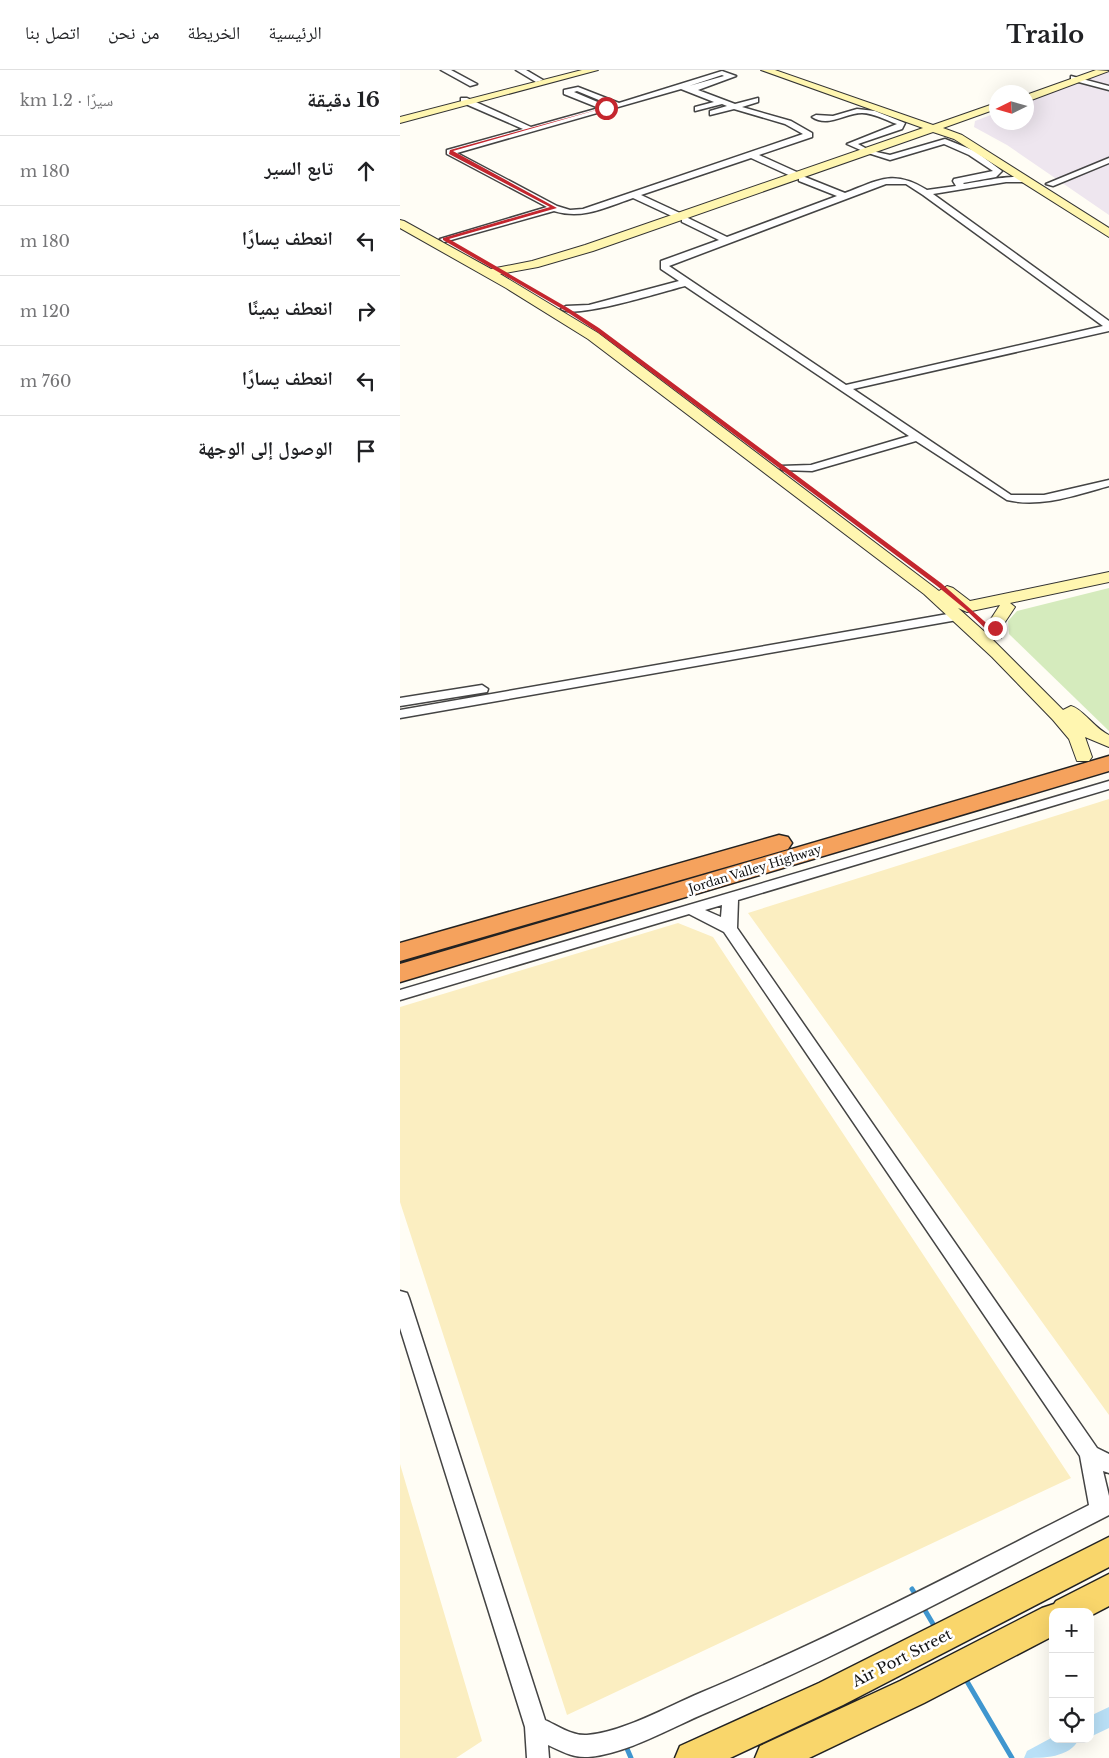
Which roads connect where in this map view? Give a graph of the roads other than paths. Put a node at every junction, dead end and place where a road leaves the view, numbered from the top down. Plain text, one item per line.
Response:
1 (445, 70) edge
2 (520, 70) edge
3 (578, 70) edge
4 (592, 70) edge
5 (766, 70) edge
6 (782, 70) edge
7 (1094, 70) edge
8 (1106, 70) edge
9 (1077, 79) junction
10 (539, 80) junction
11 (473, 84) dead end
12 (681, 86) junction
13 (1109, 88) edge
14 (690, 90) junction
15 (1034, 94) edge
16 (755, 100) dead end
17 (467, 101) junction
18 (721, 102) junction
19 (863, 102) junction
20 (618, 105) junction
21 (736, 106) junction
22 (606, 108) junction
23 (698, 109) dead end
24 (989, 109) edge
25 (989, 109) edge
26 (713, 113) dead end
27 (400, 117) edge
28 (816, 117) junction
29 (961, 117) junction
30 (400, 120) edge
31 (793, 125) junction
32 (922, 126) junction
33 (942, 126) junction
34 (529, 129) junction
35 (958, 137) junction
36 (869, 152) junction
37 (752, 155) junction
38 (1109, 160) edge
39 (1010, 176) junction
40 (799, 177) junction
41 (1050, 184) junction
42 (962, 187) junction
43 (926, 193) junction
44 (842, 195) junction
45 (636, 196) junction
46 (554, 208) junction
47 (400, 214) edge
48 (682, 218) junction
49 (400, 223) edge
50 (1109, 223) edge
51 (1109, 234) edge
52 (444, 239) junction
53 (725, 239) junction
54 (505, 272) junction
55 (688, 282) junction
56 (584, 313) junction
57 (1109, 327) edge
58 (845, 388) junction
59 (918, 437) junction
60 (785, 468) junction
61 (812, 468) junction
62 (803, 481) junction
63 (1109, 484) edge
64 (1109, 577) edge
65 (1109, 585) edge
66 (1007, 607) junction
67 (961, 608) junction
68 (995, 634) junction
69 (400, 702) edge
70 (400, 714) edge
71 (1109, 742) edge
72 (1109, 749) edge
73 (1083, 757) junction
74 (1109, 763) edge
75 (1109, 785) edge
76 (731, 896) junction
77 (689, 909) junction
78 (729, 928) junction
79 (513, 951) junction
80 (400, 952) edge
81 (400, 973) edge
82 (400, 995) edge
83 (400, 1298) edge
84 (1090, 1454) junction
85 (1109, 1464) edge
86 (1104, 1507) edge
87 (1109, 1551) edge
88 (1109, 1589) edge
89 (1074, 1608) edge
90 (1049, 1621) edge
91 (536, 1727) junction
92 (538, 1758) edge
93 (692, 1758) edge
94 (772, 1758) edge

1 - 11 street
2 - 10 street
3 - 10 street
4 - 17 street
5 - 19 street
6 - 32 street
7 - 9 street
8 - 9 street
9 - 13 street
9 - 15 street
10 - 17 street
12 - 14 street
12 - 14 street
12 - 20 street
14 - 18 street
16 - 21 street
17 - 27 street
17 - 30 street
17 - 34 street
18 - 21 street
18 - 23 street
19 - 28 street
19 - 32 street
20 - 22 street
20 - 22 street
21 - 26 street
21 - 31 street
22 - 34 street
24 - 29 street
25 - 33 street
28 - 31 street
28 - 36 street
29 - 32 street
29 - 33 street
31 - 37 street
32 - 33 street
32 - 35 street
32 - 36 street
33 - 35 street
33 - 41 street
34 - 46 street
35 - 39 street
36 - 40 street
36 - 42 street
37 - 40 street
37 - 45 street
38 - 41 street
39 - 42 street
39 - 51 street
40 - 44 street
40 - 48 street
41 - 50 street
42 - 43 street
43 - 44 street
43 - 57 street
44 - 53 street
45 - 46 street
45 - 48 street
46 - 52 street
47 - 52 street
48 - 53 street
48 - 54 street
49 - 54 street
52 - 54 street
53 - 55 street
54 - 56 street
54 - 67 street
55 - 56 street
55 - 58 street
56 - 60 street
57 - 58 street
58 - 59 street
59 - 61 street
59 - 63 street
60 - 61 street
60 - 62 street
61 - 62 street
62 - 67 street
64 - 67 street
65 - 66 street
66 - 67 street
66 - 68 street
67 - 68 street
67 - 69 street
67 - 70 street
67 - 73 street
68 - 71 street
72 - 73 highway, Jordan Valley Highway
73 - 80 highway, Jordan Valley Highway
74 - 79 highway, Jordan Valley Highway
75 - 76 street
76 - 77 street
76 - 78 street
77 - 78 street
77 - 79 street
78 - 84 street
79 - 81 highway, Jordan Valley Highway
79 - 82 street
83 - 91 street
84 - 85 street
84 - 86 street
86 - 91 street
87 - 93 main road, Air Port Street
88 - 89 main road
90 - 94 main road
91 - 92 street

